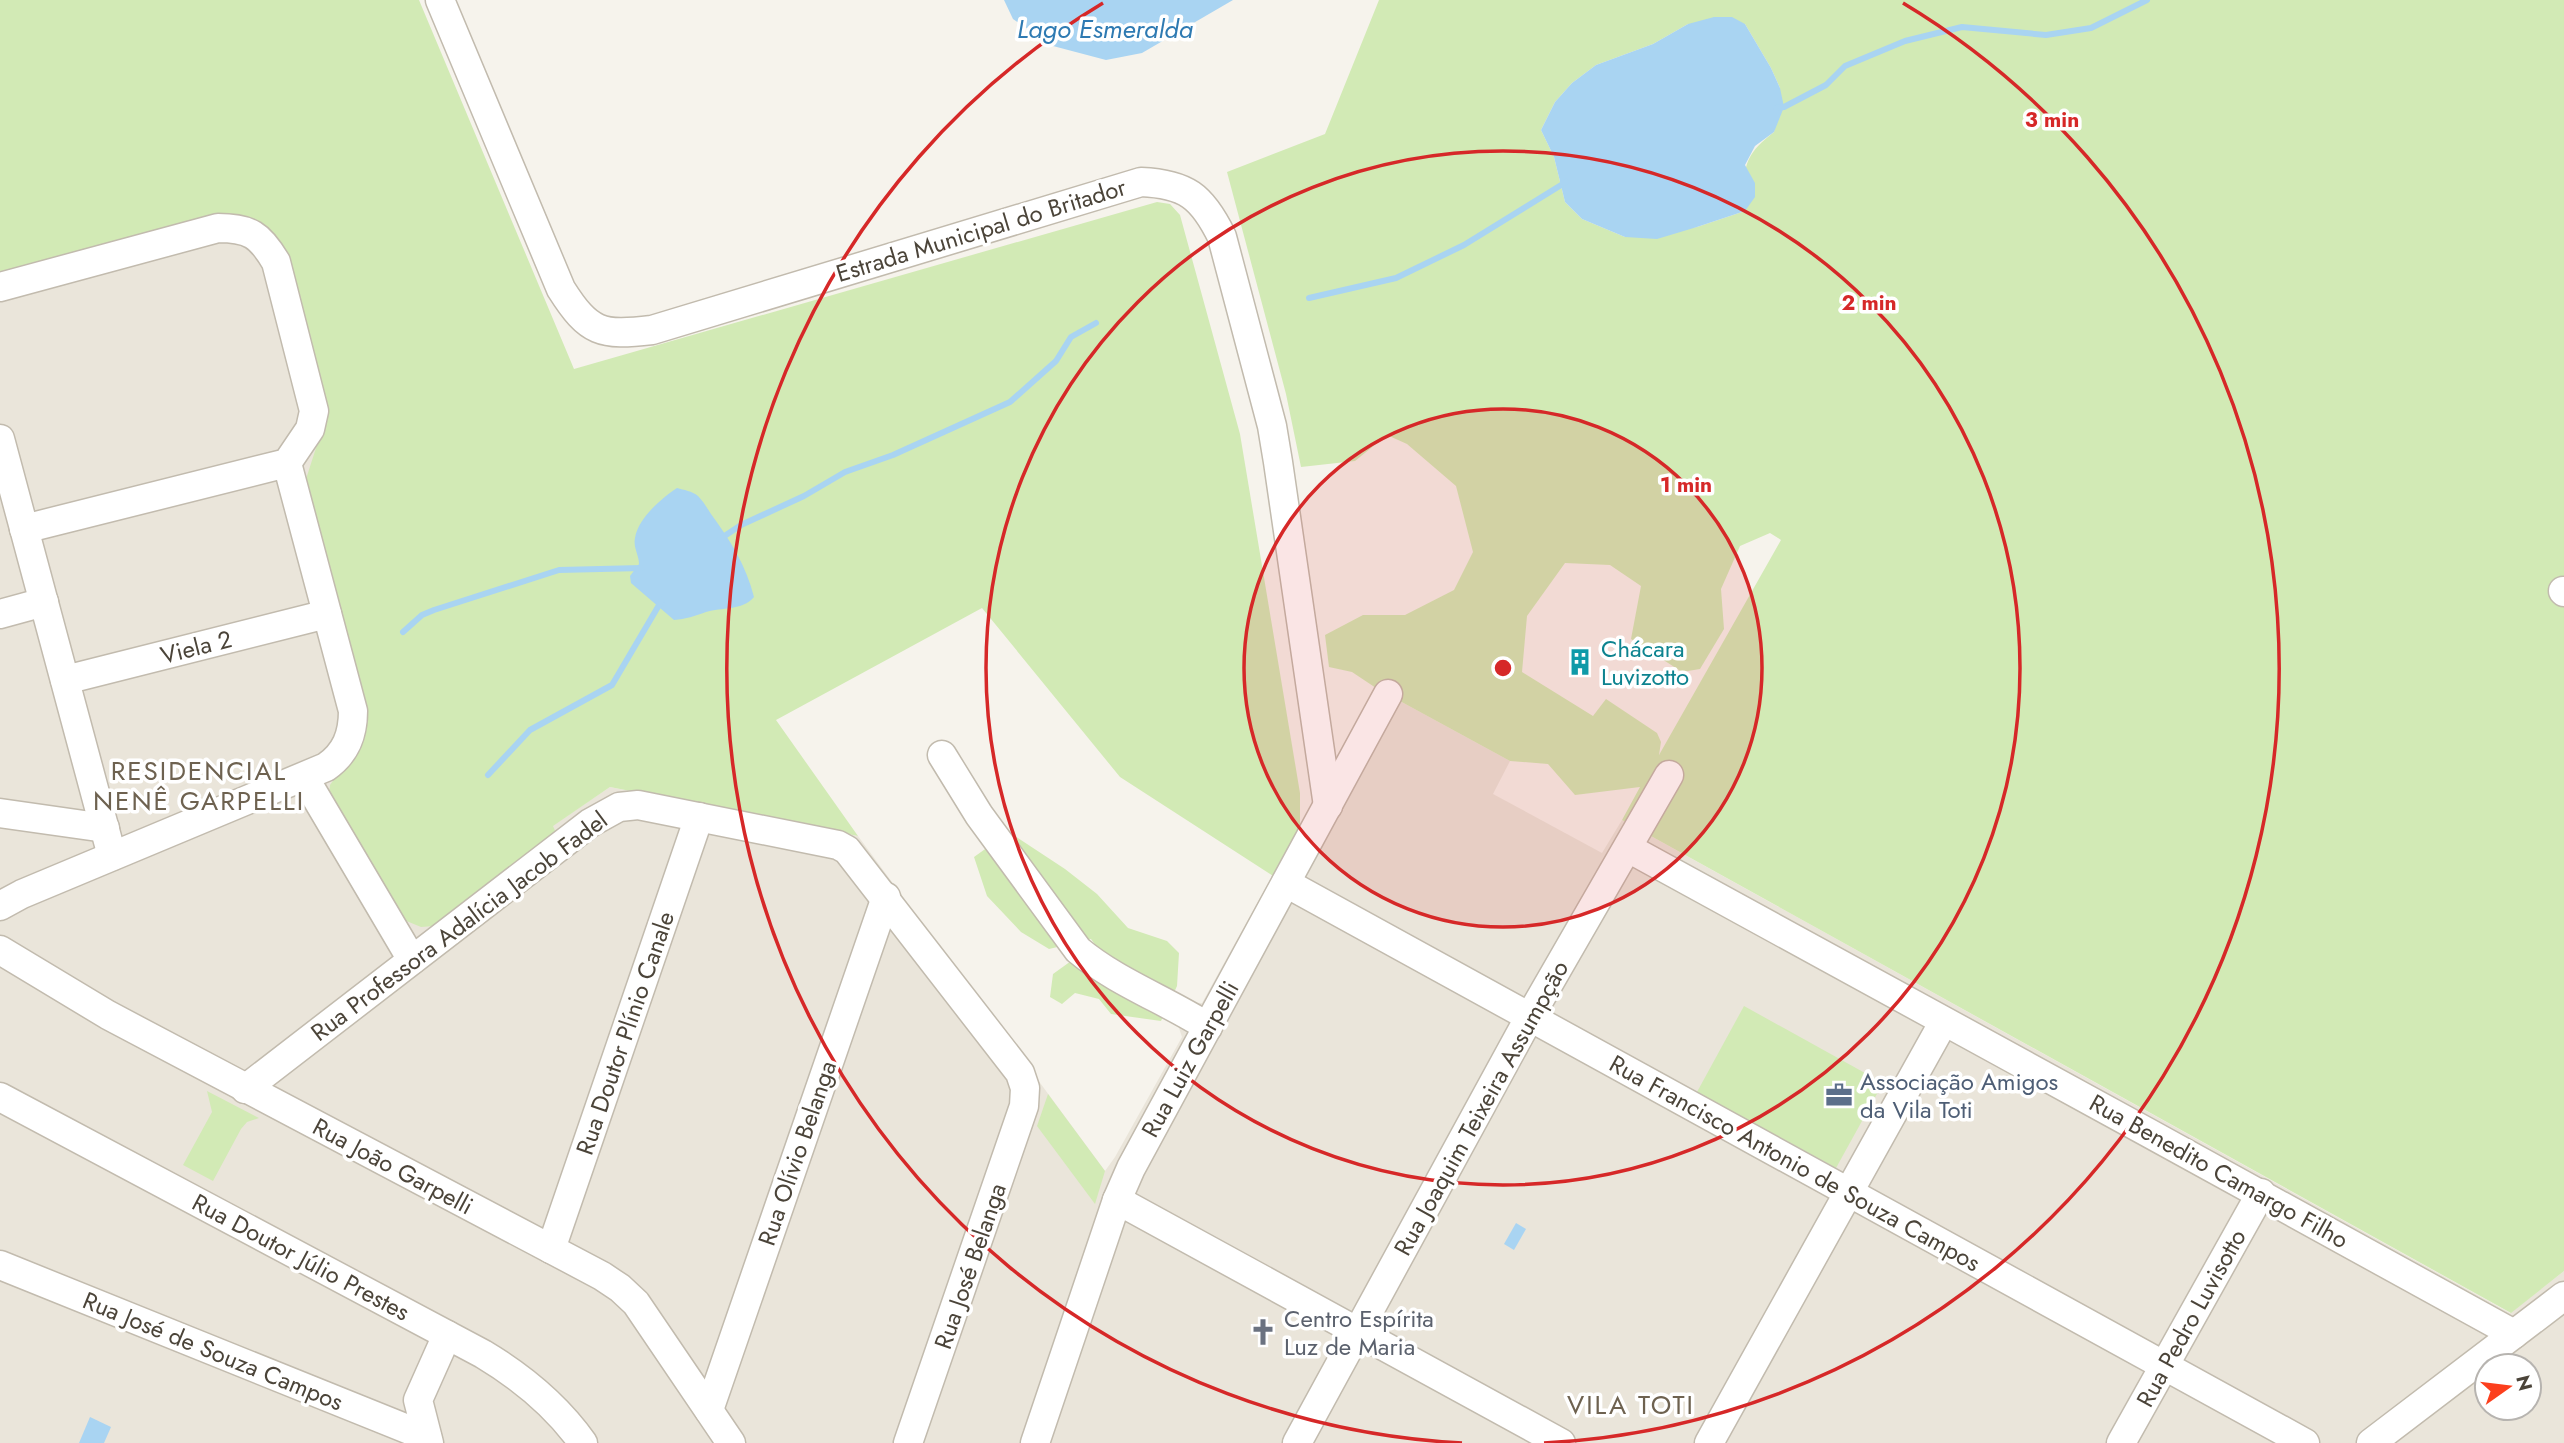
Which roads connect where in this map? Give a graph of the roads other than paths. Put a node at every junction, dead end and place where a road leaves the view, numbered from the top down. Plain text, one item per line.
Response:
1 (440, 0) edge
2 (0, 287) edge
3 (0, 439) edge
4 (287, 463) junction
5 (24, 529) junction
6 (44, 602) junction
7 (0, 614) edge
8 (327, 614) junction
9 (65, 680) junction
10 (1388, 694) dead end
11 (942, 755) dead end
12 (1669, 775) dead end
13 (304, 777) junction
14 (1328, 806) junction
15 (0, 813) edge
16 (699, 817) junction
17 (104, 828) junction
18 (1628, 848) junction
19 (112, 856) junction
20 (1286, 883) junction
21 (886, 897) junction
22 (0, 906) edge
23 (0, 950) edge
24 (412, 960) junction
25 (1530, 1018) junction
26 (1943, 1023) junction
27 (1208, 1027) junction
28 (1026, 1088) joint
29 (245, 1089) junction
30 (0, 1097) edge
31 (1848, 1192) junction
32 (2261, 1193) junction
33 (1117, 1200) junction
34 (551, 1249) junction
35 (0, 1265) edge
36 (2564, 1296) edge
37 (2564, 1324) edge
38 (1357, 1332) junction
39 (2517, 1332) junction
40 (447, 1335) junction
41 (2164, 1366) junction
42 (418, 1400) junction
43 (709, 1410) junction
44 (388, 1422) junction
45 (428, 1440) edge
46 (583, 1443) edge
47 (732, 1443) edge
48 (908, 1443) edge
49 (1035, 1443) edge
50 (1297, 1443) edge
51 (1561, 1443) edge
52 (1709, 1443) edge
53 (2121, 1443) edge
54 (2305, 1443) edge
55 (2371, 1443) edge

1 - 14 street, Estrada Municipal do Britador
2 - 4 street
3 - 5 street
4 - 5 street
4 - 8 street
5 - 6 street
6 - 7 street
6 - 9 street
8 - 9 street, Viela 2
8 - 13 street
9 - 17 street
10 - 14 street, Rua Luiz Garpelli
11 - 27 street
12 - 18 street, Rua Joaquim Teixeira Assumpção
13 - 19 street
13 - 24 street
14 - 20 street, Rua Luiz Garpelli
15 - 17 street
16 - 21 street, Rua Professora Adalícia Jacob Fadel
16 - 24 street, Rua Professora Adalícia Jacob Fadel
16 - 34 street, Rua Doutor Plínio Canale
17 - 19 street
18 - 25 street, Rua Joaquim Teixeira Assumpção
18 - 26 street, Rua Benedito Camargo Filho
19 - 22 street
20 - 25 street, Rua Francisco Antonio de Souza Campos
20 - 27 street, Rua Luiz Garpelli
21 - 28 street, Rua Professora Adalícia Jacob Fadel
21 - 43 street, Rua Olívio Belanga
23 - 29 street, Rua João Garpelli
24 - 29 street, Rua Professora Adalícia Jacob Fadel
25 - 31 street, Rua Francisco Antonio de Souza Campos
25 - 38 street, Rua Joaquim Teixeira Assumpção
26 - 31 street
26 - 32 street, Rua Benedito Camargo Filho
27 - 33 street, Rua Luiz Garpelli
28 - 48 street, Rua José Belanga
29 - 34 street, Rua João Garpelli
30 - 40 street, Rua Doutor Júlio Prestes
31 - 41 street, Rua Francisco Antonio de Souza Campos
31 - 52 street
32 - 39 street, Rua Benedito Camargo Filho
32 - 41 street, Rua Pedro Luvisotto
33 - 38 street
33 - 49 street, Rua Luiz Garpelli
34 - 43 street, Rua João Garpelli
35 - 44 street, Rua José de Souza Campos
36 - 39 street
37 - 39 street
38 - 50 street, Rua Joaquim Teixeira Assumpção
38 - 51 street
39 - 55 street
40 - 42 street
40 - 46 street, Rua Doutor Júlio Prestes
41 - 53 street, Rua Pedro Luvisotto
41 - 54 street, Rua Francisco Antonio de Souza Campos
42 - 44 street
42 - 45 street
43 - 47 street, Rua João Garpelli
44 - 45 street, Rua José de Souza Campos

